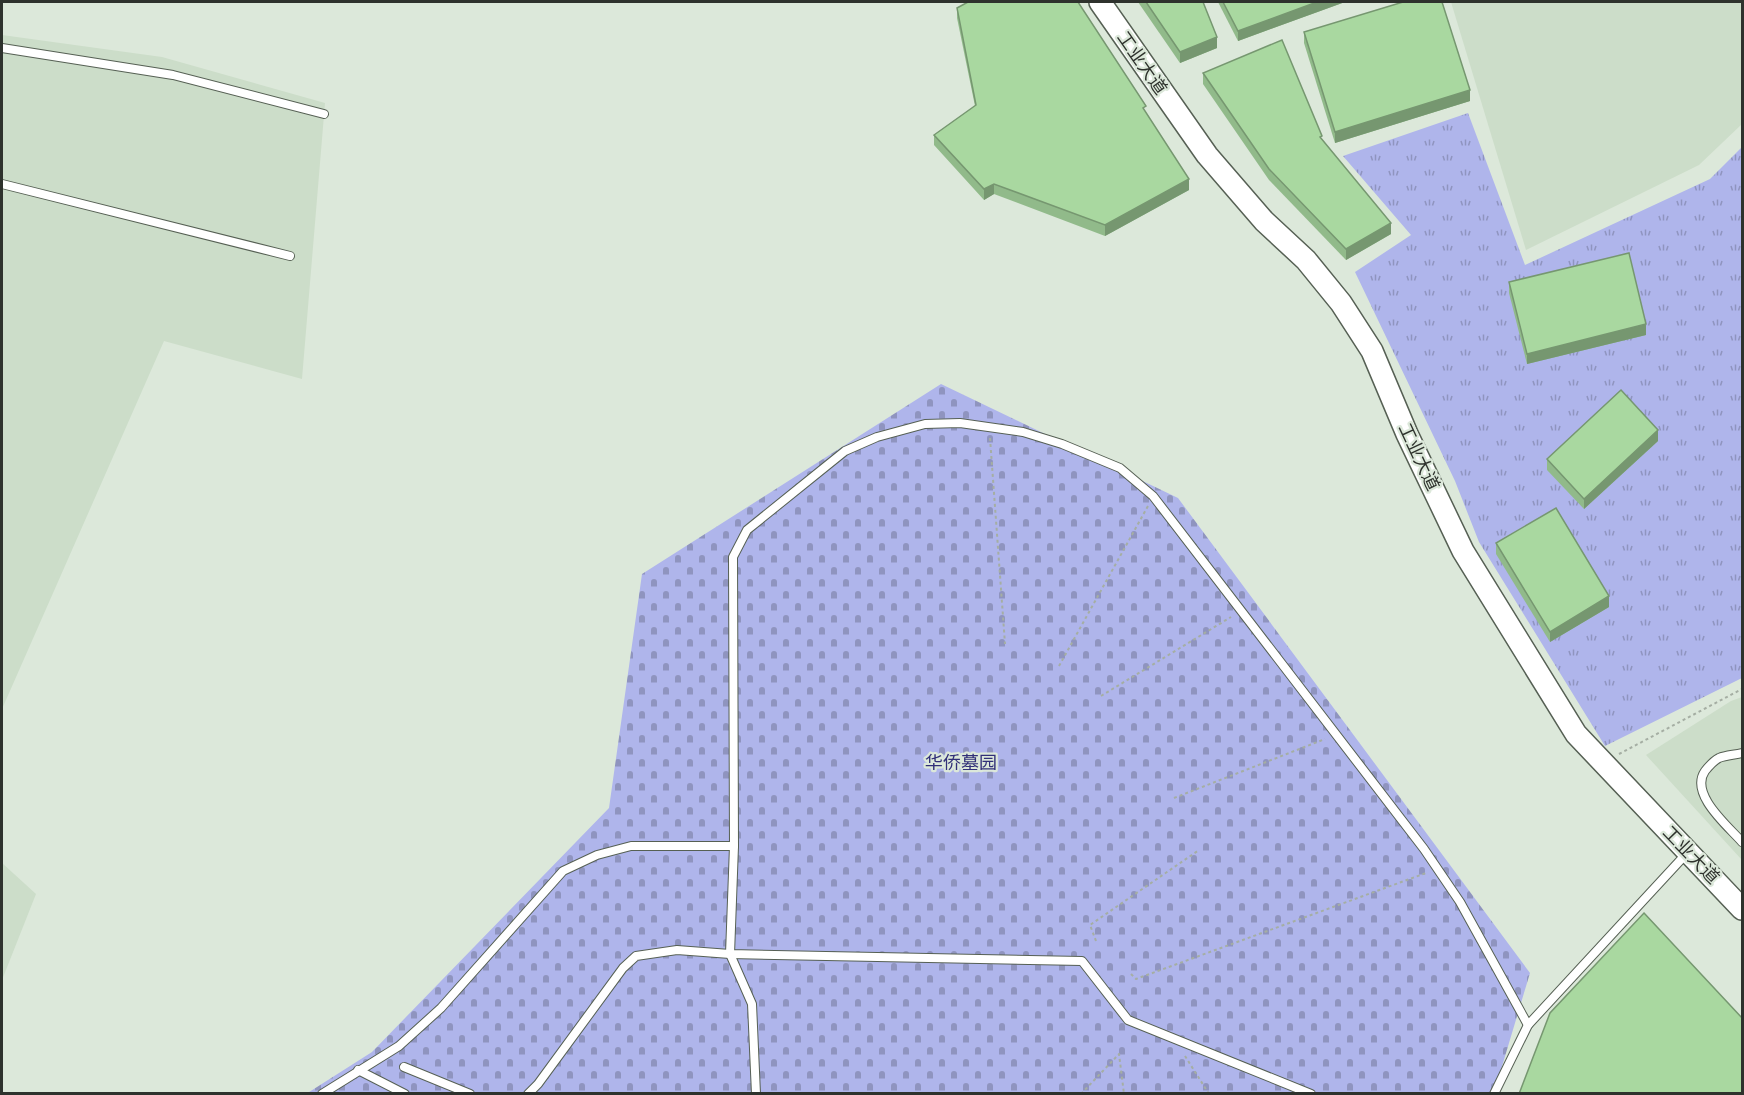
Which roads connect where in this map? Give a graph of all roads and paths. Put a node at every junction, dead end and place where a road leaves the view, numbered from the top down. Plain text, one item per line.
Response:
1 (1100, 2) edge
2 (2, 48) edge
3 (324, 114) dead end
4 (2, 184) edge
5 (290, 256) dead end
6 (989, 427) junction
7 (1153, 496) junction
8 (1241, 611) junction
9 (1005, 644) dead end
10 (1059, 666) dead end
11 (1743, 689) edge
12 (1101, 696) dead end
13 (1336, 735) junction
14 (1743, 753) edge
15 (1603, 762) junction
16 (1174, 798) dead end
17 (1743, 842) edge
18 (734, 846) junction
19 (1199, 850) dead end
20 (1688, 851) junction
21 (1437, 869) junction
22 (1743, 909) edge
23 (1096, 941) dead end
24 (730, 954) junction
25 (1131, 974) dead end
26 (1528, 1025) junction
27 (1173, 1038) junction
28 (404, 1067) dead end
29 (358, 1070) junction
30 (322, 1094) edge
31 (405, 1094) edge
32 (470, 1094) edge
33 (528, 1094) edge
34 (756, 1094) edge
35 (1081, 1094) edge
36 (1124, 1094) edge
37 (1209, 1094) edge
38 (1311, 1094) edge
39 (1494, 1094) edge

1 - 15 street, 工业大道
2 - 3 lane
4 - 5 lane
6 - 7 lane
6 - 9 path
6 - 18 lane
7 - 8 lane
7 - 10 path
8 - 12 path
8 - 13 lane
11 - 15 path
13 - 16 path
13 - 21 lane
14 - 17 lane
15 - 20 street, 工业大道
18 - 24 lane
18 - 29 lane
19 - 23 path
20 - 22 street, 工业大道
20 - 26 lane
21 - 25 path
21 - 26 lane
24 - 27 lane
24 - 33 lane
24 - 34 lane
26 - 39 lane
27 - 37 path
27 - 38 lane
28 - 32 lane
29 - 30 lane
29 - 31 lane
35 - 36 path

